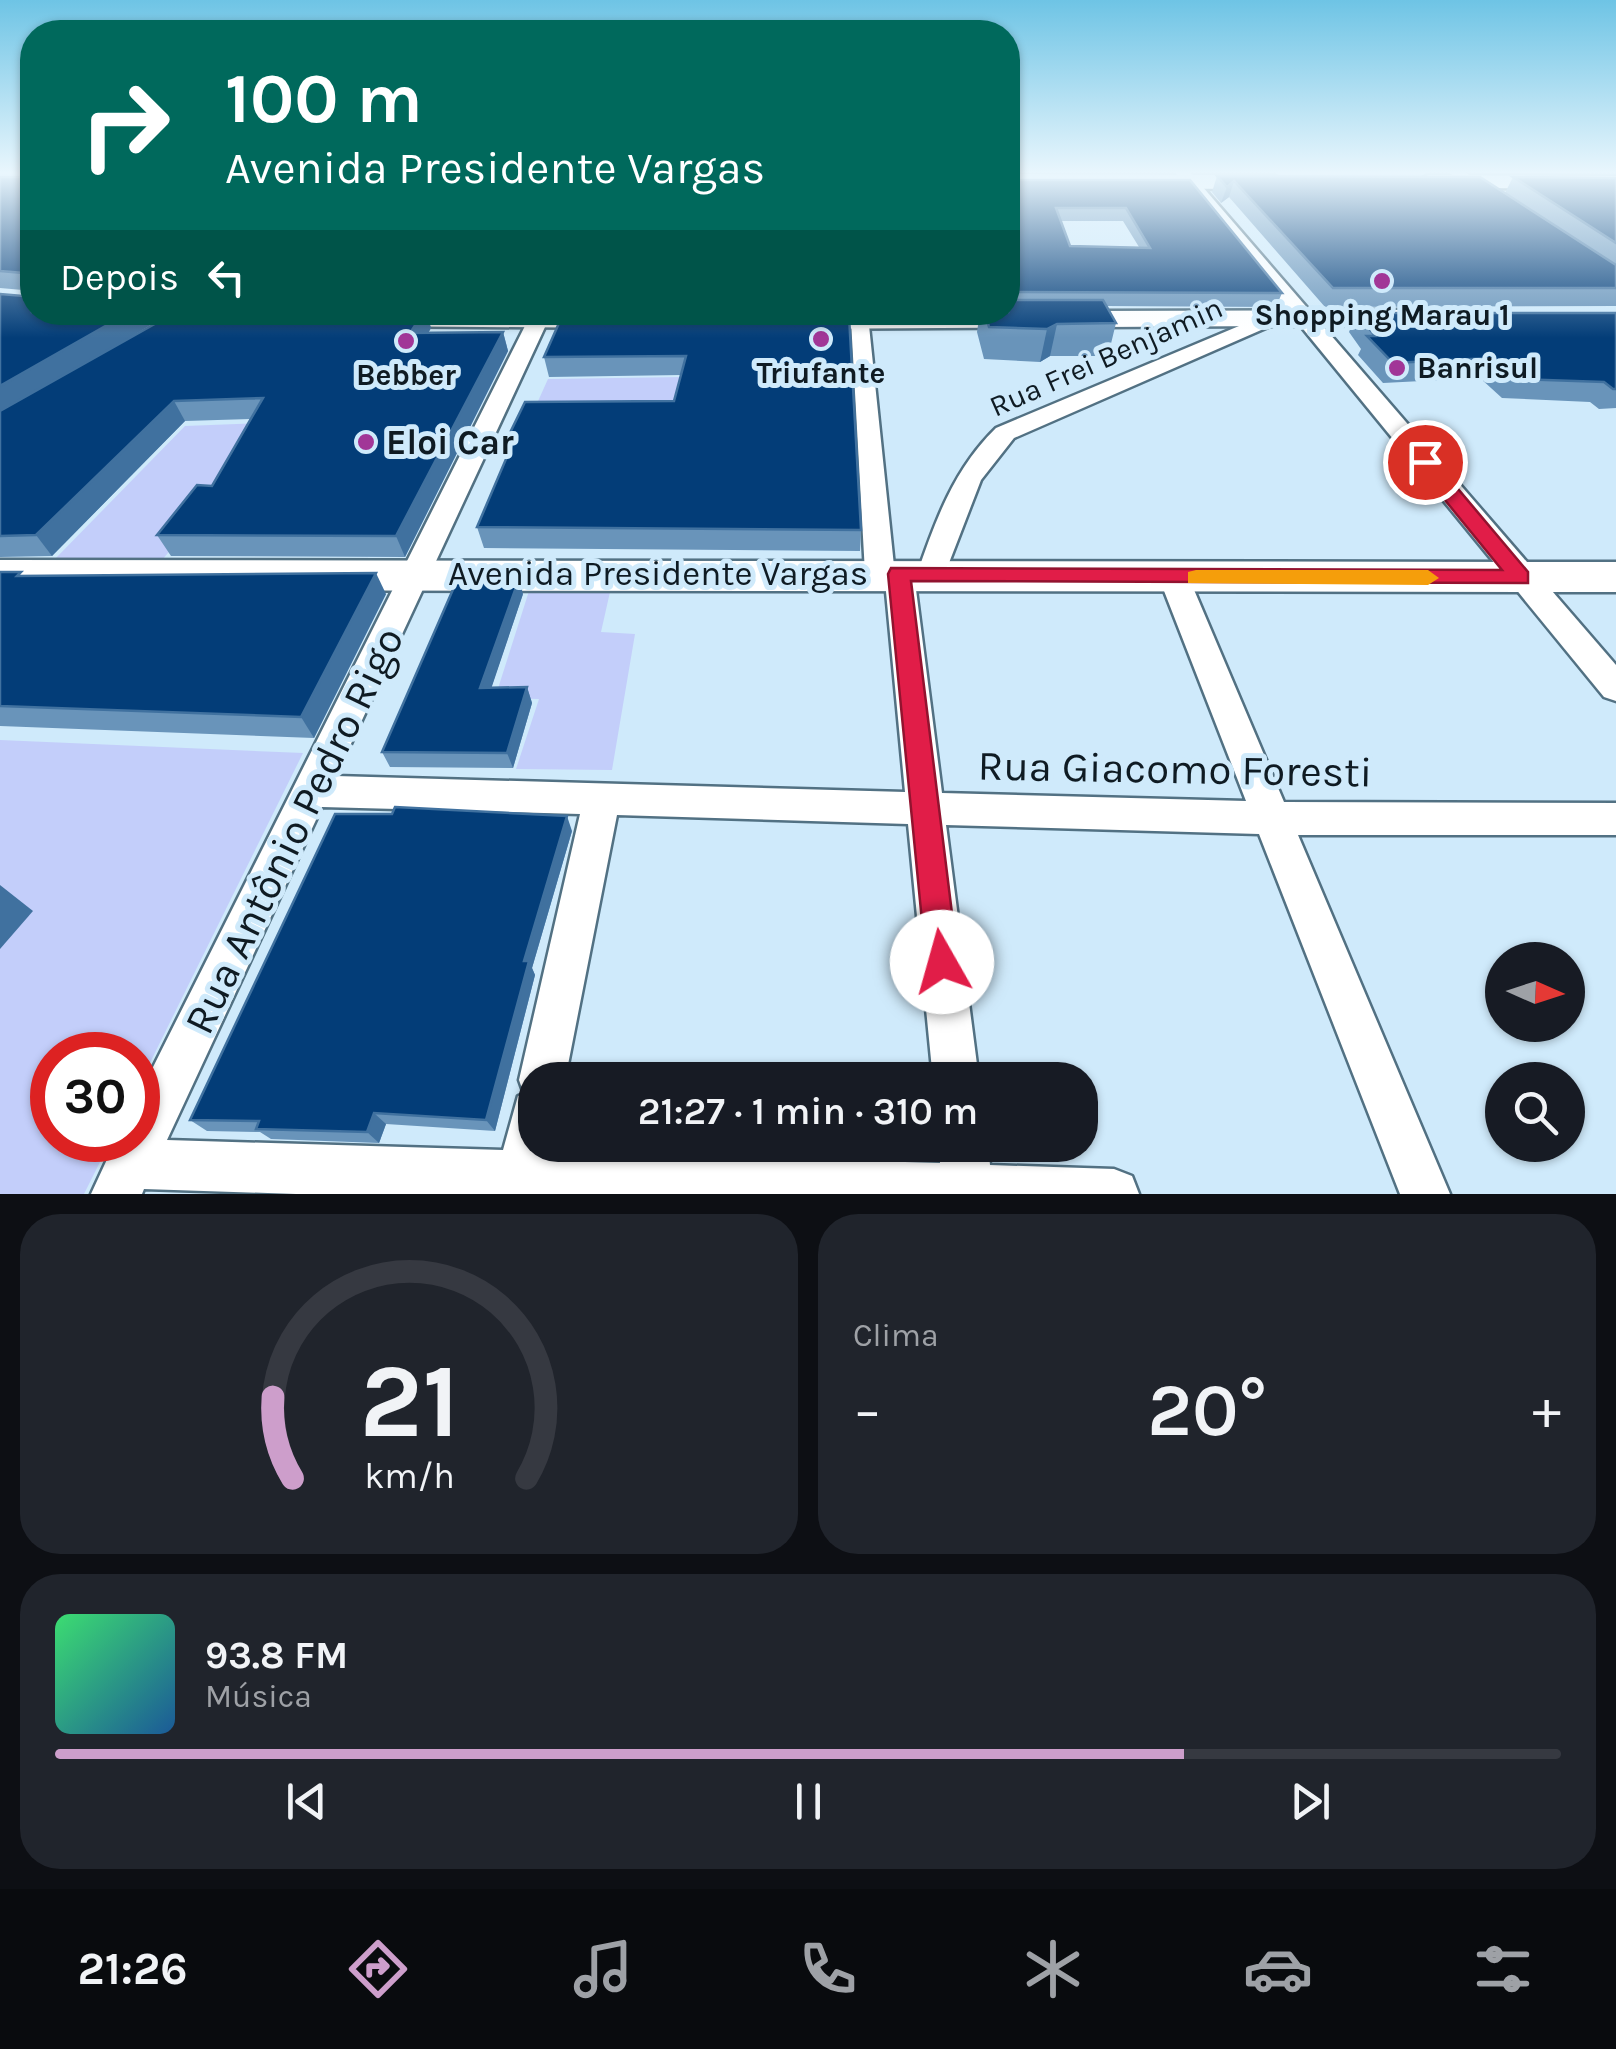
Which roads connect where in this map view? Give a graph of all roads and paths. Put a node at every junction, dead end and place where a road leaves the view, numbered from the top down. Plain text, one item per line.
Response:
1 (1227, 227) edge
2 (1020, 317) edge
3 (1270, 319) junction
4 (1305, 319) junction
5 (1439, 319) edge
6 (537, 325) edge
7 (862, 325) edge
8 (417, 574) junction
9 (904, 574) junction
10 (0, 575) edge
11 (1616, 577) edge
12 (1174, 578) junction
13 (1520, 578) junction
14 (1616, 688) edge
15 (312, 791) junction
16 (602, 800) junction
17 (924, 806) junction
18 (1272, 818) junction
19 (1616, 819) edge
20 (546, 1062) edge
21 (954, 1062) edge
22 (967, 1176) edge
23 (123, 1179) edge
24 (519, 1186) edge
25 (1114, 1194) edge
26 (1425, 1194) edge

1 - 4 street
2 - 3 main road
3 - 4 main road
3 - 9 street, Rua Frei Benjamin
4 - 5 main road
4 - 13 street
6 - 8 street, Rua Antônio Pedro Rigo
7 - 9 street
8 - 9 main road, Avenida Presidente Vargas
8 - 10 main road, Avenida Presidente Vargas
8 - 15 street, Rua Antônio Pedro Rigo
9 - 12 main road, Avenida Presidente Vargas
9 - 17 street
11 - 13 main road, Avenida Presidente Vargas
12 - 13 main road, Avenida Presidente Vargas
12 - 18 street
13 - 14 street
15 - 16 street, Rua Giacomo Foresti
15 - 23 street, Rua Antônio Pedro Rigo
16 - 17 street, Rua Giacomo Foresti
16 - 20 street
17 - 18 street, Rua Giacomo Foresti
17 - 21 street
18 - 19 street, Rua Giacomo Foresti
18 - 26 street
22 - 24 street
22 - 25 street
23 - 24 street

